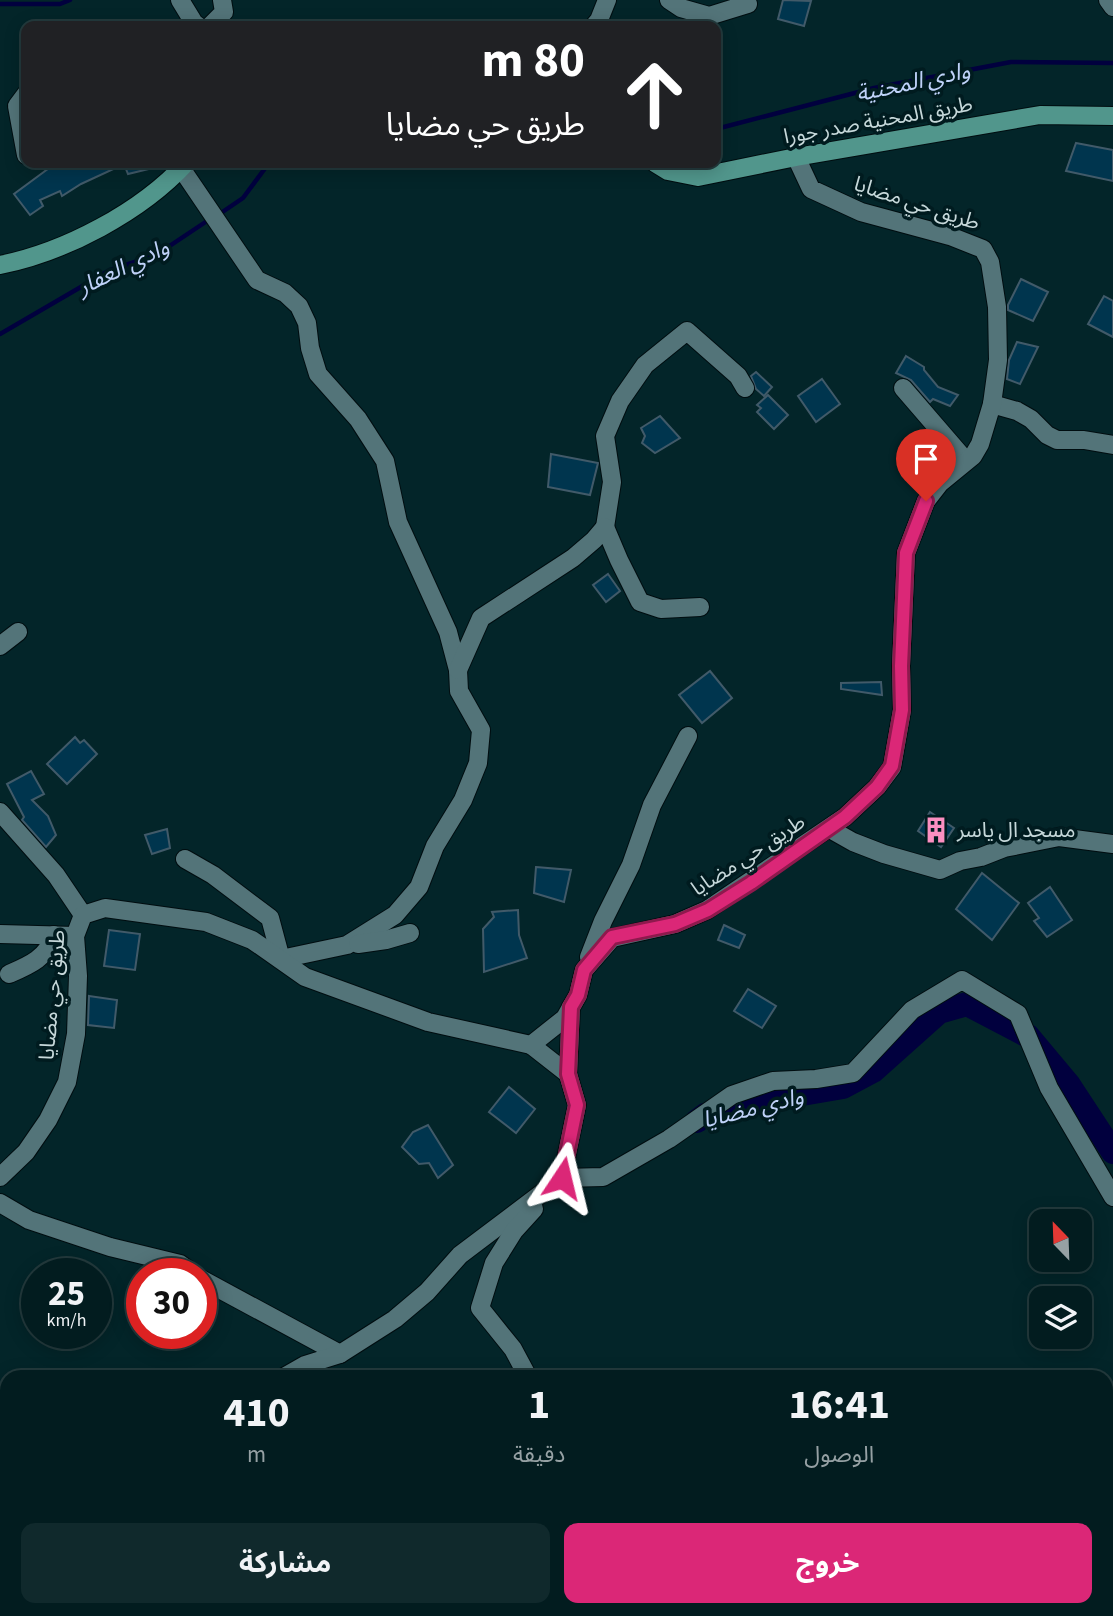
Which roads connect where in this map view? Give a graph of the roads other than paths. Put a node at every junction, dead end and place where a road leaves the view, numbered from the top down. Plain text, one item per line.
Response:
1 (180, 0) edge
2 (222, 0) edge
3 (607, 0) edge
4 (669, 0) edge
5 (1108, 0) edge
6 (748, 4) dead end
7 (1113, 7) edge
8 (193, 21) edge
9 (215, 21) edge
10 (599, 21) edge
11 (21, 101) edge
12 (1113, 116) edge
13 (21, 128) edge
14 (796, 157) junction
15 (182, 168) edge
16 (185, 168) edge
17 (665, 168) edge
18 (0, 265) edge
19 (745, 388) dead end
20 (903, 388) dead end
21 (992, 404) junction
22 (1113, 445) edge
23 (966, 461) junction
24 (606, 527) junction
25 (700, 607) dead end
26 (18, 632) dead end
27 (0, 646) edge
28 (458, 670) junction
29 (688, 736) dead end
30 (0, 812) edge
31 (830, 829) junction
32 (1105, 844) edge
33 (1113, 858) edge
34 (185, 859) dead end
35 (83, 915) junction
36 (410, 933) dead end
37 (0, 934) edge
38 (54, 935) junction
39 (75, 936) junction
40 (347, 945) junction
41 (281, 959) junction
42 (584, 970) junction
43 (9, 974) dead end
44 (571, 1007) junction
45 (531, 1045) junction
46 (568, 1074) junction
47 (0, 1177) edge
48 (562, 1178) junction
49 (1113, 1197) edge
50 (0, 1203) edge
51 (155, 1258) edge
52 (217, 1288) edge
53 (340, 1354) junction
54 (296, 1370) edge
55 (524, 1370) edge

1 - 8 street
2 - 9 street
3 - 10 street
4 - 6 street
5 - 7 street
11 - 13 street
12 - 14 main road, طريق المحنية صدر جورا
14 - 17 main road, طريق المحنية صدر جورا
14 - 21 street, طريق حي مضايا
15 - 18 main road
16 - 28 street
19 - 24 street
20 - 23 street
21 - 22 street
21 - 23 street, طريق حي مضايا
23 - 31 street, طريق حي مضايا
24 - 25 street
24 - 28 street
26 - 27 street
28 - 40 street
29 - 42 street
30 - 35 street
31 - 32 street
31 - 42 street, طريق حي مضايا
32 - 33 street
34 - 41 street
35 - 39 street, طريق حي مضايا
35 - 41 street, طريق حي مضايا
36 - 40 street
37 - 38 street
38 - 39 street
38 - 43 street
39 - 47 street, طريق حي مضايا
40 - 41 street
41 - 45 street, طريق حي مضايا
42 - 44 street, طريق حي مضايا
44 - 45 street, طريق حي مضايا
44 - 46 street
45 - 46 street
46 - 48 street
48 - 49 street
48 - 53 street
48 - 55 street
50 - 51 street
52 - 53 street
53 - 54 street

